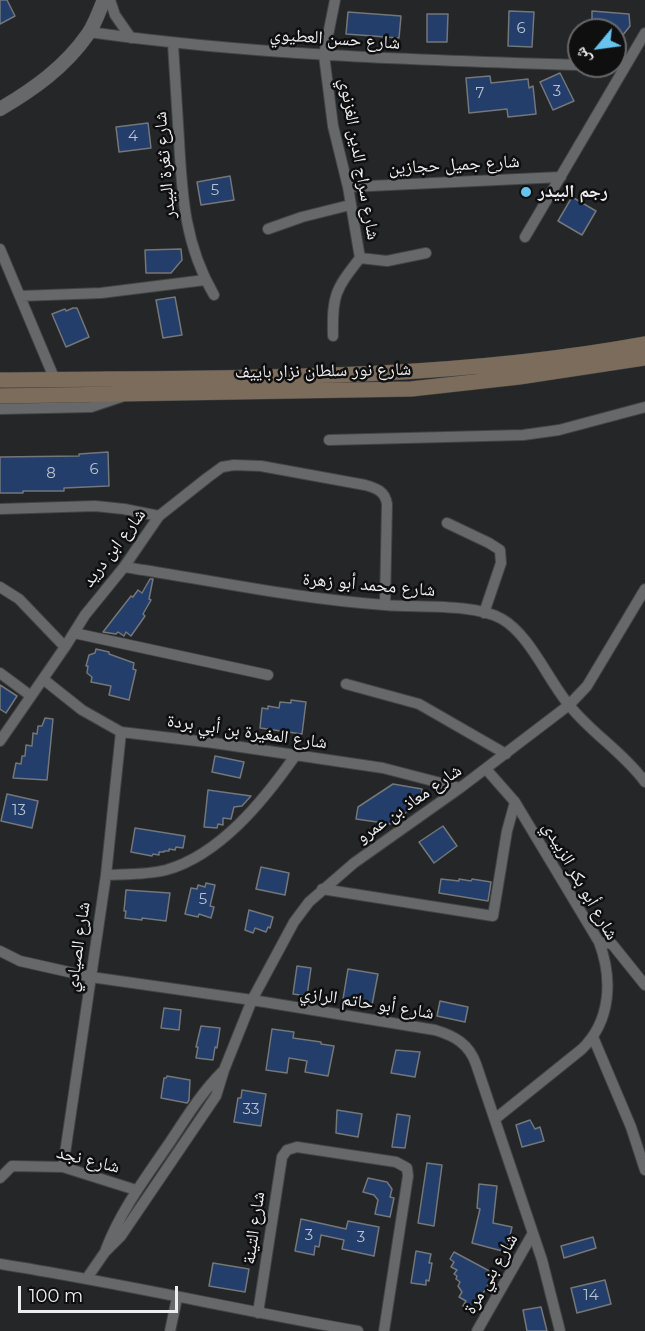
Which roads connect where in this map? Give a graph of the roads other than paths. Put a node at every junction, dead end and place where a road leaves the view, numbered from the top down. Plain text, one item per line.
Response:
1 (104, 0) edge
2 (110, 0) edge
3 (335, 0) edge
4 (89, 32) junction
5 (645, 33) edge
6 (131, 38) junction
7 (173, 44) junction
8 (324, 55) junction
9 (567, 65) edge
10 (627, 66) edge
11 (620, 78) edge
12 (0, 109) edge
13 (561, 177) junction
14 (348, 187) junction
15 (351, 205) junction
16 (268, 229) dead end
17 (525, 237) dead end
18 (0, 249) edge
19 (426, 253) dead end
20 (360, 258) junction
21 (205, 280) junction
22 (21, 296) junction
23 (214, 296) dead end
24 (333, 336) dead end
25 (645, 344) edge
26 (645, 358) edge
27 (1, 378) edge
28 (55, 380) junction
29 (127, 394) junction
30 (0, 396) edge
31 (645, 407) edge
32 (0, 410) edge
33 (329, 440) dead end
34 (0, 509) edge
35 (159, 516) junction
36 (447, 523) dead end
37 (124, 567) junction
38 (0, 586) edge
39 (645, 589) edge
40 (385, 605) junction
41 (484, 613) junction
42 (74, 633) junction
43 (65, 647) junction
44 (0, 673) edge
45 (268, 675) dead end
46 (43, 679) junction
47 (346, 684) dead end
48 (30, 696) junction
49 (569, 705) junction
50 (121, 732) junction
51 (0, 741) edge
52 (506, 754) junction
53 (295, 756) junction
54 (486, 769) junction
55 (645, 782) edge
56 (460, 788) junction
57 (515, 802) junction
58 (106, 875) junction
59 (322, 889) junction
60 (599, 942) junction
61 (0, 951) edge
62 (90, 977) junction
63 (645, 985) edge
64 (252, 1000) junction
65 (593, 1037) junction
66 (224, 1070) junction
67 (495, 1119) junction
68 (63, 1167) junction
69 (645, 1170) edge
70 (0, 1178) edge
71 (136, 1190) junction
72 (533, 1233) junction
73 (105, 1252) junction
74 (0, 1264) edge
75 (87, 1278) junction
76 (177, 1298) junction
77 (258, 1313) junction
78 (170, 1331) edge
79 (358, 1331) edge
80 (384, 1331) edge
81 (477, 1331) edge
82 (560, 1331) edge

1 - 4 street
2 - 6 street
3 - 8 street, شارع سراج الدين الغزنوي
4 - 6 street, شارع حسن العطيوي
4 - 12 street
5 - 10 street
6 - 7 street, شارع حسن العطيوي
7 - 8 street, شارع حسن العطيوي
7 - 21 street, شارع ثغرة البيدر
8 - 9 street, شارع حسن العطيوي
8 - 14 street, شارع سراج الدين الغزنوي
11 - 13 street
13 - 14 street, شارع جميل حجازين
13 - 17 street
14 - 15 street, شارع سراج الدين الغزنوي
15 - 16 street
15 - 20 street, شارع سراج الدين الغزنوي
18 - 22 street
19 - 20 street, شارع سراج الدين الغزنوي
20 - 24 street
21 - 22 street
21 - 23 street, شارع ثغرة البيدر
22 - 28 street
25 - 28 main road, شارع نور سلطان نزار باييف
26 - 29 main road, شارع نور سلطان نزار باييف
27 - 28 main road, شارع نور سلطان نزار باييف
29 - 30 main road, شارع نور سلطان نزار باييف
29 - 32 street
31 - 33 street
34 - 35 street
35 - 37 street, شارع ابن دريد
35 - 40 street, شارع ابن دريد
36 - 41 street
37 - 40 street, شارع محمد أبو زهرة
37 - 42 street, شارع ابن دريد
38 - 43 street
39 - 49 street, شارع معاذ بن عمرو
40 - 41 street, شارع محمد أبو زهرة
41 - 49 street, شارع محمد أبو زهرة
42 - 43 street, شارع ابن دريد
42 - 45 street
43 - 46 street, شارع ابن دريد
44 - 48 street
46 - 48 street, شارع ابن دريد
46 - 50 street, شارع المغيرة بن أبي بردة
47 - 52 street
48 - 51 street, شارع ابن دريد
49 - 52 street, شارع معاذ بن عمرو
49 - 55 street, شارع محمد أبو زهرة
50 - 53 street, شارع المغيرة بن أبي بردة
50 - 58 street, شارع الصيادي
52 - 54 street, شارع معاذ بن عمرو
53 - 56 street, شارع المغيرة بن أبي بردة
53 - 58 street
54 - 56 street, شارع معاذ بن عمرو
54 - 57 street, شارع أبو بكر الزبيدي
56 - 59 street, شارع معاذ بن عمرو
57 - 59 street
57 - 60 street, شارع أبو بكر الزبيدي
58 - 62 street, شارع الصيادي
59 - 64 street, شارع معاذ بن عمرو
60 - 63 street
60 - 65 street, شارع أبو بكر الزبيدي
61 - 62 street, شارع أبو حاتم الرازي
62 - 64 street, شارع أبو حاتم الرازي
62 - 68 street, شارع الصيادي
64 - 66 street, شارع معاذ بن عمرو
64 - 67 street, شارع أبو حاتم الرازي
65 - 67 street, شارع أبو بكر الزبيدي
65 - 69 street
66 - 71 street, شارع معاذ بن عمرو
66 - 73 street, شارع معاذ بن عمرو
67 - 72 street, شارع أبو حاتم الرازي
68 - 70 street, شارع نجد
68 - 71 street, شارع نجد
71 - 73 street, شارع معاذ بن عمرو
72 - 81 street, شارع بني مرة
72 - 82 street, شارع أبو حاتم الرازي
73 - 75 street, شارع معاذ بن عمرو
74 - 75 street
75 - 76 street
76 - 77 street
76 - 78 street
77 - 79 street
77 - 80 street, شارع التينة

